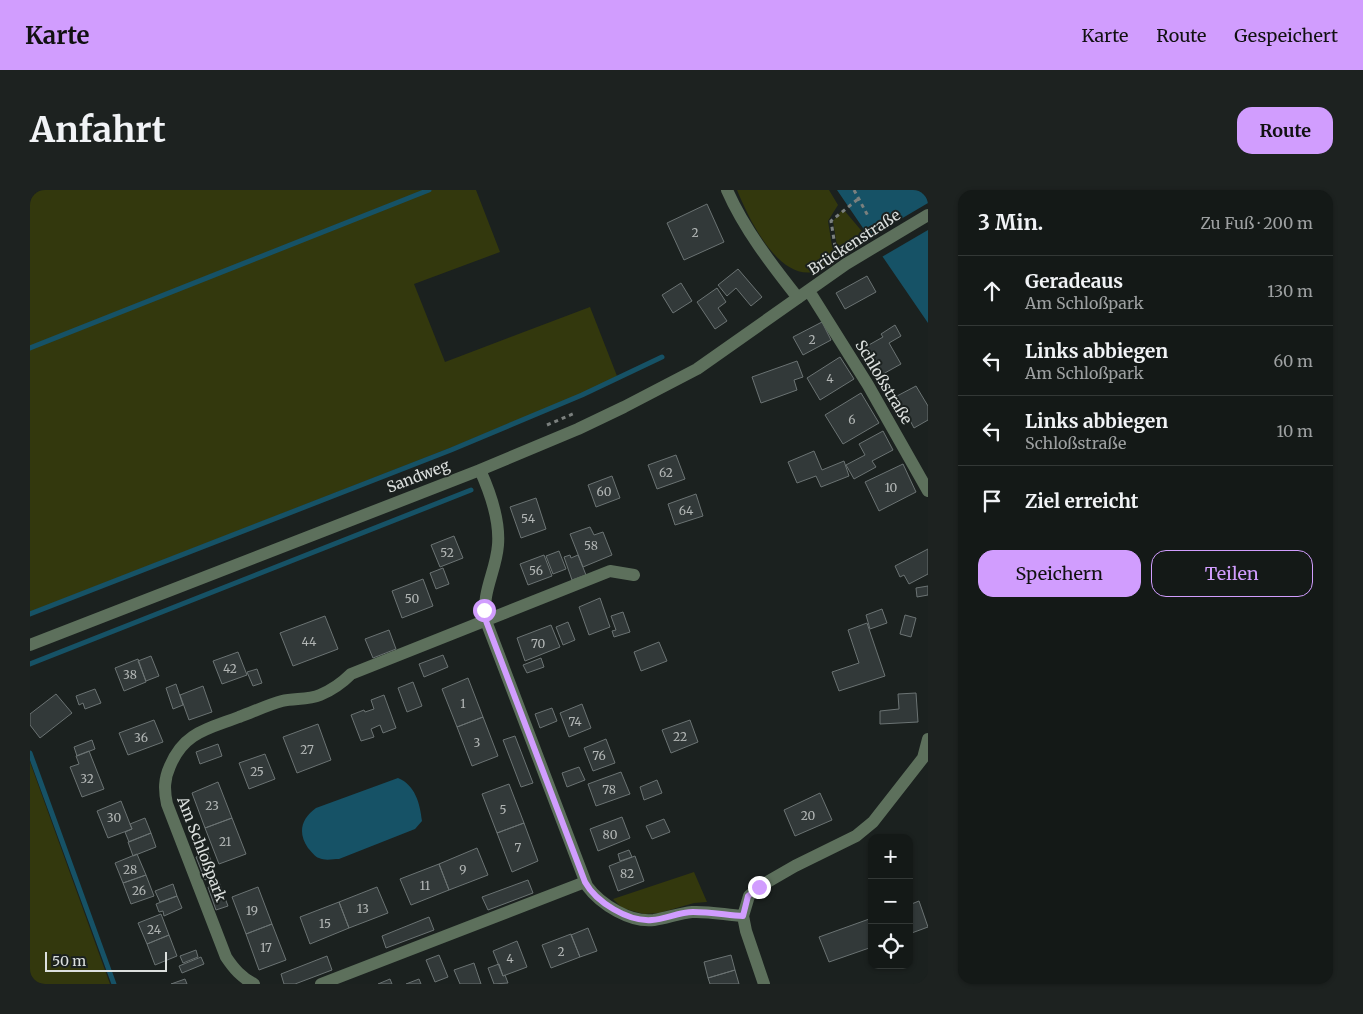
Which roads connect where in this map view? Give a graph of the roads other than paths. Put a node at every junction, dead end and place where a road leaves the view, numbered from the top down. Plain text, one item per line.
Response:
1 (727, 190) edge
2 (928, 215) edge
3 (809, 291) junction
4 (798, 298) junction
5 (480, 470) junction
6 (928, 491) edge
7 (634, 575) dead end
8 (486, 621) junction
9 (30, 645) edge
10 (928, 739) edge
11 (585, 882) junction
12 (743, 916) junction
13 (254, 984) edge
14 (321, 984) edge
15 (764, 984) edge

1 - 4 street
2 - 3 street, Brückenstraße
3 - 4 street, Brückenstraße
3 - 6 street, Schloßstraße
4 - 5 street, Sandweg
5 - 8 street
5 - 9 street, Sandweg
7 - 8 street, Am Schloßpark
8 - 11 street
8 - 13 street, Am Schloßpark
10 - 12 street
11 - 12 street
11 - 14 street
12 - 15 street

